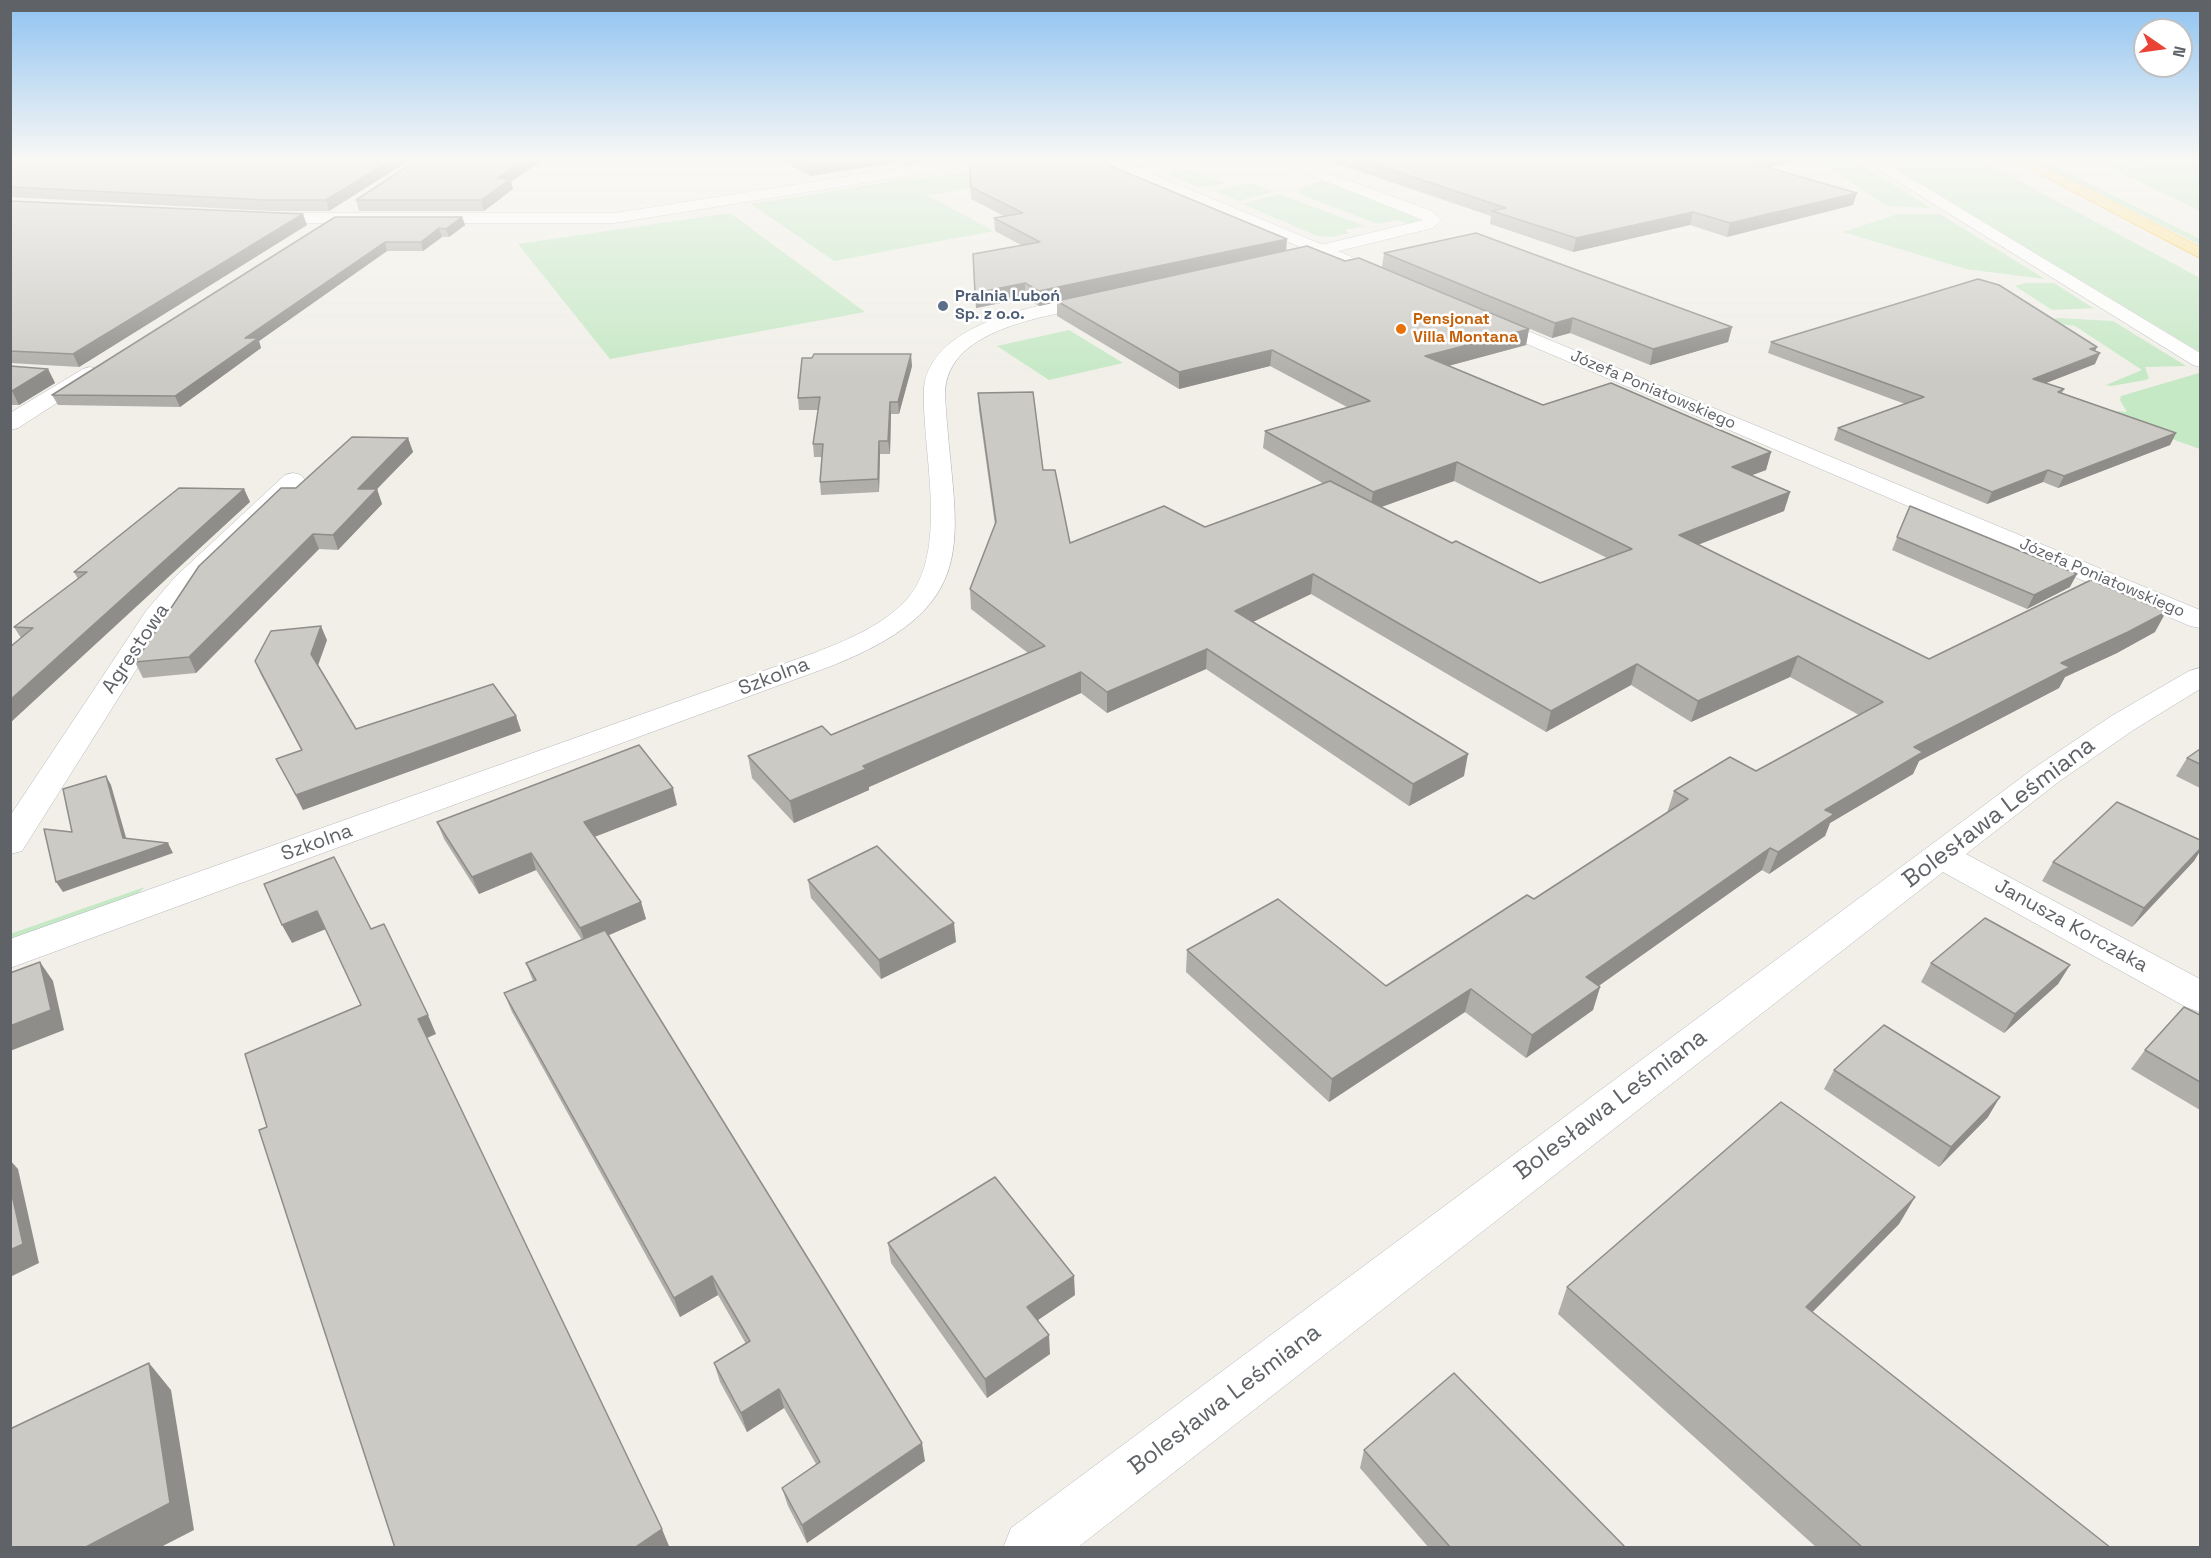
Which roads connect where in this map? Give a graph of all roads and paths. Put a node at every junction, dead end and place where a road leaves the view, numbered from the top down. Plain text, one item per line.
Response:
1 (1281, 233) edge
2 (1395, 233) edge
3 (1989, 233) edge
4 (2161, 233) edge
5 (1322, 250) junction
6 (2200, 253) edge
7 (1257, 266) edge
8 (1401, 284) edge
9 (1130, 292) edge
10 (1466, 311) edge
11 (2200, 361) edge
12 (105, 363) edge
13 (53, 374) edge
14 (86, 376) junction
15 (10, 423) edge
16 (293, 480) dead end
17 (2200, 620) edge
18 (2200, 677) edge
19 (10, 843) edge
20 (1942, 856) junction
21 (10, 954) edge
22 (2200, 997) edge
23 (1031, 1548) edge

1 - 5 street
2 - 5 street
3 - 11 street
4 - 6 highway
5 - 7 street
5 - 8 street
9 - 21 street, Szkolna
10 - 17 street, Józefa Poniatowskiego
12 - 14 street
13 - 14 street
14 - 15 street
16 - 19 street, Agrestowa
18 - 20 street, Bolesława Leśmiana
20 - 22 street, Janusza Korczaka
20 - 23 street, Bolesława Leśmiana

